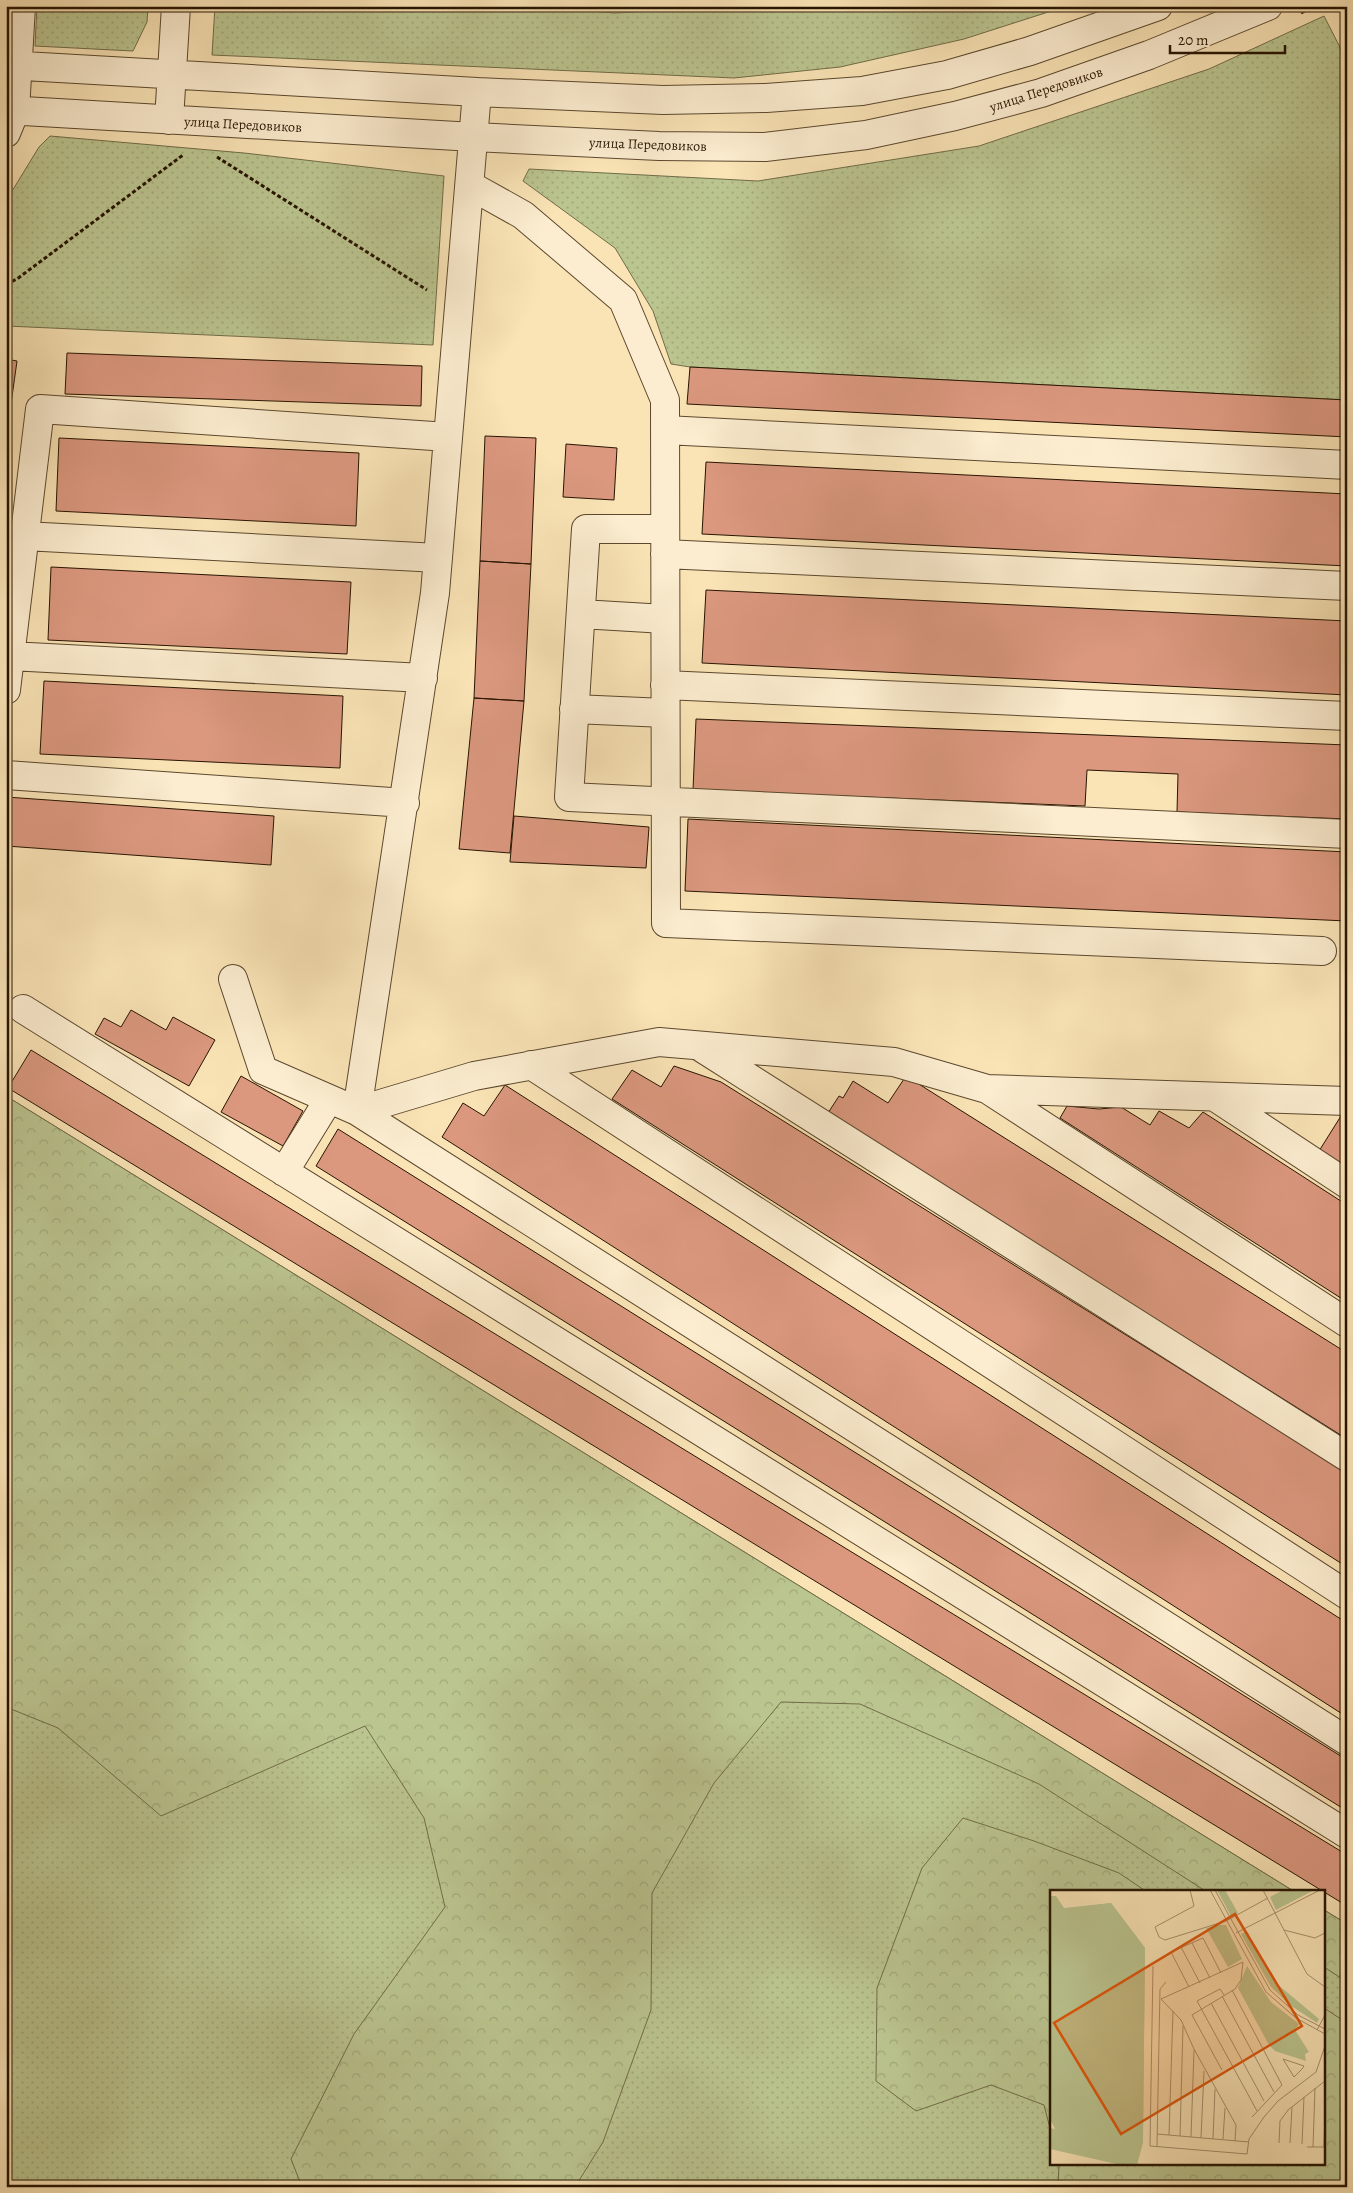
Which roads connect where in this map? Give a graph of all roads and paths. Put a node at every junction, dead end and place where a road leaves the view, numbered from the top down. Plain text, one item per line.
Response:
1 (21, 6) edge
2 (176, 6) edge
3 (1158, 6) edge
4 (1268, 6) edge
5 (12, 66) edge
6 (171, 75) junction
7 (477, 92) junction
8 (9, 118) edge
9 (169, 120) junction
10 (474, 137) junction
11 (189, 150) dead end
12 (214, 155) dead end
13 (471, 186) junction
14 (6, 284) edge
15 (459, 310) junction
16 (665, 430) junction
17 (448, 437) junction
18 (1347, 466) edge
19 (24, 536) junction
20 (665, 542) junction
21 (438, 558) junction
22 (1347, 586) edge
23 (581, 614) junction
24 (665, 619) junction
25 (10, 656) junction
26 (423, 678) junction
27 (665, 685) junction
28 (6, 690) edge
29 (574, 709) junction
30 (665, 713) junction
31 (1347, 716) edge
32 (6, 775) edge
33 (666, 802) junction
34 (405, 803) junction
35 (1347, 834) edge
36 (1322, 952) dead end
37 (233, 979) dead end
38 (23, 1009) dead end
39 (698, 1045) junction
40 (531, 1065) junction
41 (987, 1089) junction
42 (1215, 1097) junction
43 (329, 1099) junction
44 (1347, 1101) edge
45 (357, 1112) junction
46 (284, 1172) junction
47 (1347, 1184) edge
48 (1347, 1323) edge
49 (1347, 1457) edge
50 (1347, 1595) edge
51 (1347, 1741) edge
52 (1347, 1834) edge

1 - 5 street
2 - 6 street
3 - 7 street
4 - 10 street, улица Передовиков
5 - 6 street
5 - 8 street
6 - 7 street
6 - 9 street
7 - 10 street
8 - 9 street, улица Передовиков
9 - 10 street, улица Передовиков
10 - 13 street
11 - 14 path
12 - 15 path
13 - 15 street
13 - 16 street
15 - 17 street
16 - 18 street
16 - 20 street
17 - 19 street
17 - 21 street
19 - 21 street
19 - 25 street
20 - 22 street
20 - 23 street
20 - 24 street
21 - 26 street
23 - 24 street
23 - 29 street
24 - 27 street
25 - 26 street
25 - 28 street
26 - 34 street
27 - 30 street
27 - 31 street
29 - 30 street
29 - 33 street
30 - 33 street
32 - 34 street
33 - 35 street
33 - 36 street
34 - 45 street
37 - 43 street
38 - 46 street
39 - 40 street
39 - 41 street
39 - 49 street
40 - 45 street
40 - 50 street
41 - 42 street
41 - 48 street
42 - 44 street
42 - 47 street
43 - 45 street
43 - 46 street
45 - 51 street
46 - 52 street

